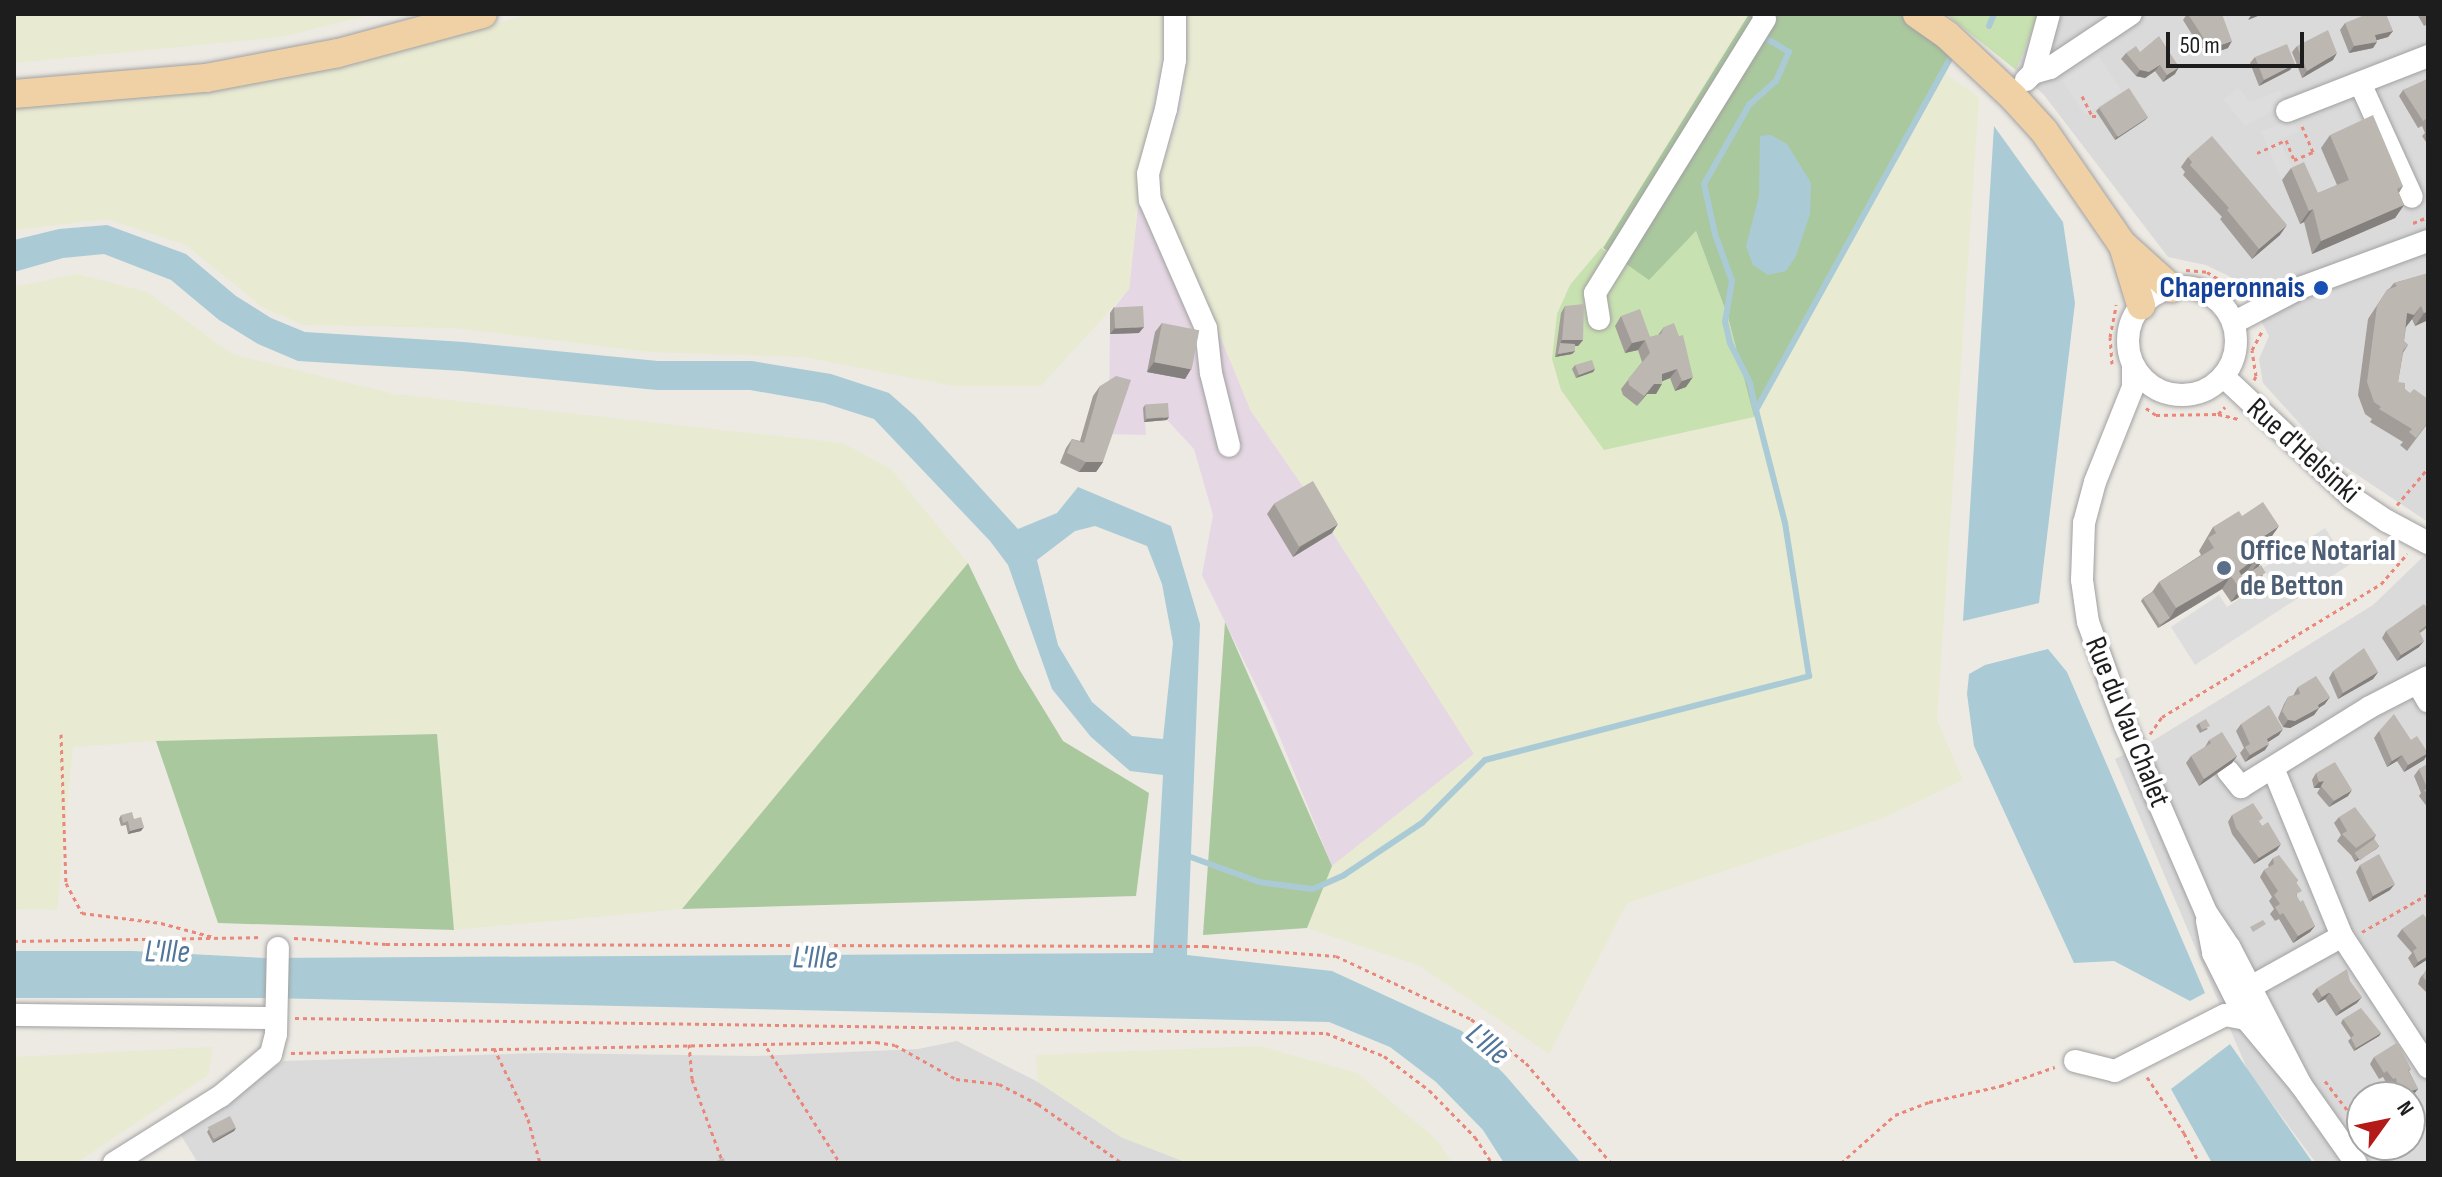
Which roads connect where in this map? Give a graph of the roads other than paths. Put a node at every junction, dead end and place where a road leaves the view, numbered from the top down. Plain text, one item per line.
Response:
1 (483, 14) edge
2 (1175, 14) edge
3 (1917, 14) edge
4 (2049, 14) edge
5 (2131, 14) edge
6 (1764, 17) edge
7 (2428, 56) edge
8 (2033, 73) junction
9 (2360, 83) junction
10 (14, 94) edge
11 (2013, 97) junction
12 (2294, 117) road end
13 (2412, 197) dead end
14 (2428, 241) edge
15 (2122, 244) junction
16 (2175, 279) junction
17 (2138, 292) junction
18 (1599, 319) dead end
19 (2233, 323) junction
20 (2133, 366) junction
21 (2224, 377) junction
22 (2165, 394) junction
23 (2135, 400) junction
24 (1229, 446) dead end
25 (2420, 546) edge
26 (2425, 687) edge
27 (2273, 768) junction
28 (2228, 771) edge
29 (2342, 936) junction
30 (278, 941) road end
31 (2242, 993) junction
32 (2260, 1011) junction
33 (276, 1012) junction
34 (14, 1015) edge
35 (2075, 1061) road end
36 (2428, 1067) edge
37 (114, 1163) edge
38 (2356, 1163) edge

1 - 10 main road
2 - 24 street
3 - 11 main road
4 - 8 street
5 - 8 street
6 - 18 street
7 - 9 street
8 - 11 street
9 - 12 street
9 - 13 street
11 - 15 main road
14 - 19 street
15 - 16 main road
15 - 17 main road
16 - 17 street
16 - 19 street
17 - 20 street
19 - 21 street
20 - 22 street
20 - 23 street, Rue du Vau Chalet
21 - 22 street
21 - 25 street, Rue d'Helsinki
22 - 23 street
23 - 31 street, Rue du Vau Chalet
26 - 27 street
27 - 28 street
27 - 29 street
29 - 31 street
29 - 36 street
30 - 33 street
31 - 32 street, Rue du Vau Chalet
32 - 35 street
32 - 38 street, Rue du Vau Chalet
33 - 34 street
33 - 37 street

